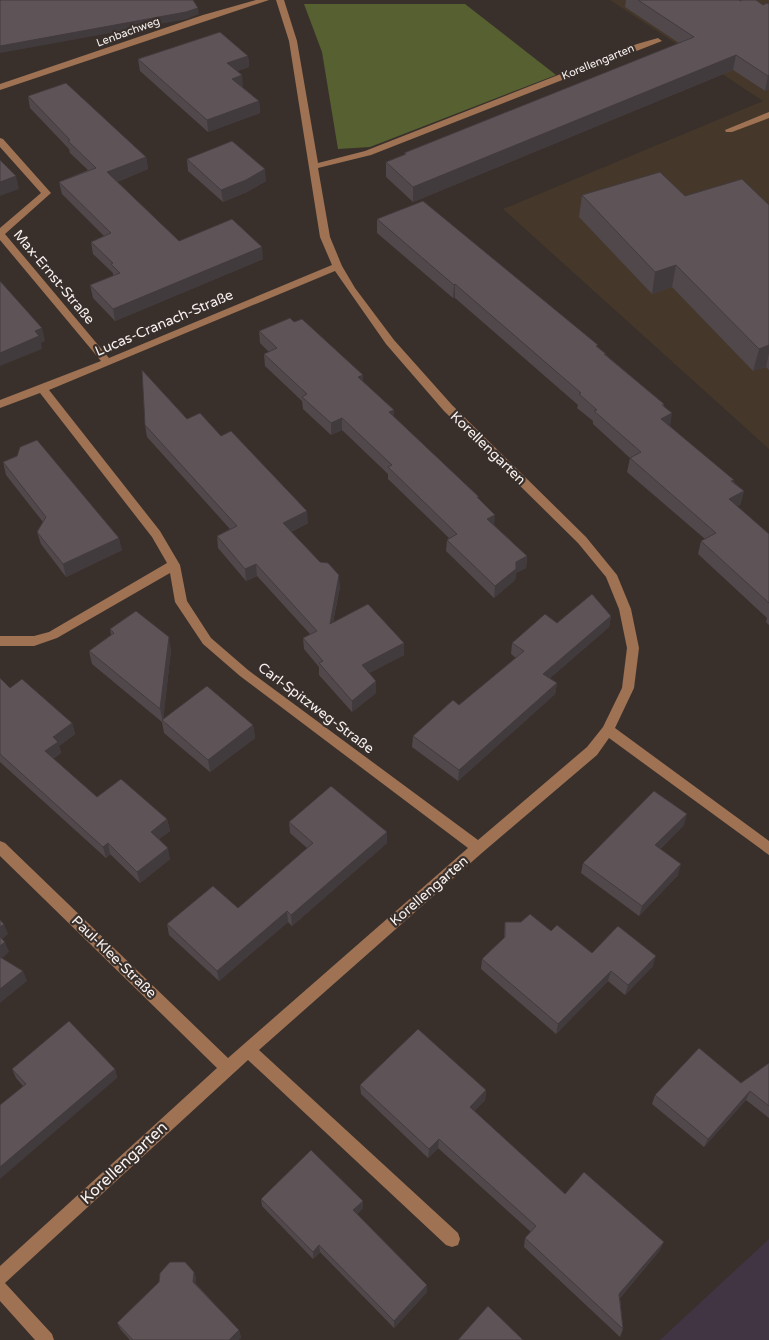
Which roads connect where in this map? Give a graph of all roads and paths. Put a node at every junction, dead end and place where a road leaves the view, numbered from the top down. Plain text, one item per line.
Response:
1 (264, 0) edge
2 (280, 0) edge
3 (658, 41) dead end
4 (0, 87) edge
5 (769, 114) edge
6 (729, 130) dead end
7 (0, 141) edge
8 (314, 167) junction
9 (0, 233) edge
10 (337, 266) junction
11 (107, 362) junction
12 (42, 388) junction
13 (0, 404) edge
14 (174, 565) junction
15 (0, 641) edge
16 (608, 730) junction
17 (0, 847) edge
18 (478, 848) junction
19 (769, 849) edge
20 (248, 1050) junction
21 (228, 1068) junction
22 (452, 1239) dead end
23 (0, 1277) edge
24 (0, 1289) edge
25 (46, 1340) edge

1 - 4 street, Lenbachweg
2 - 8 street, Korellengarten
3 - 8 street, Korellengarten
5 - 6 street
7 - 9 street, Max-Ernst-Straße
8 - 10 street, Korellengarten
9 - 11 street, Max-Ernst-Straße
10 - 11 street, Lucas-Cranach-Straße
10 - 16 street, Korellengarten
11 - 12 street, Lucas-Cranach-Straße
12 - 13 street, Lucas-Cranach-Straße
12 - 14 street, Carl-Spitzweg-Straße
14 - 15 street
14 - 18 street, Carl-Spitzweg-Straße
16 - 18 street, Korellengarten
16 - 19 street
17 - 21 street, Paul-Klee-Straße
18 - 20 street, Korellengarten
20 - 21 street, Korellengarten
20 - 22 street
21 - 23 street, Korellengarten
24 - 25 street

